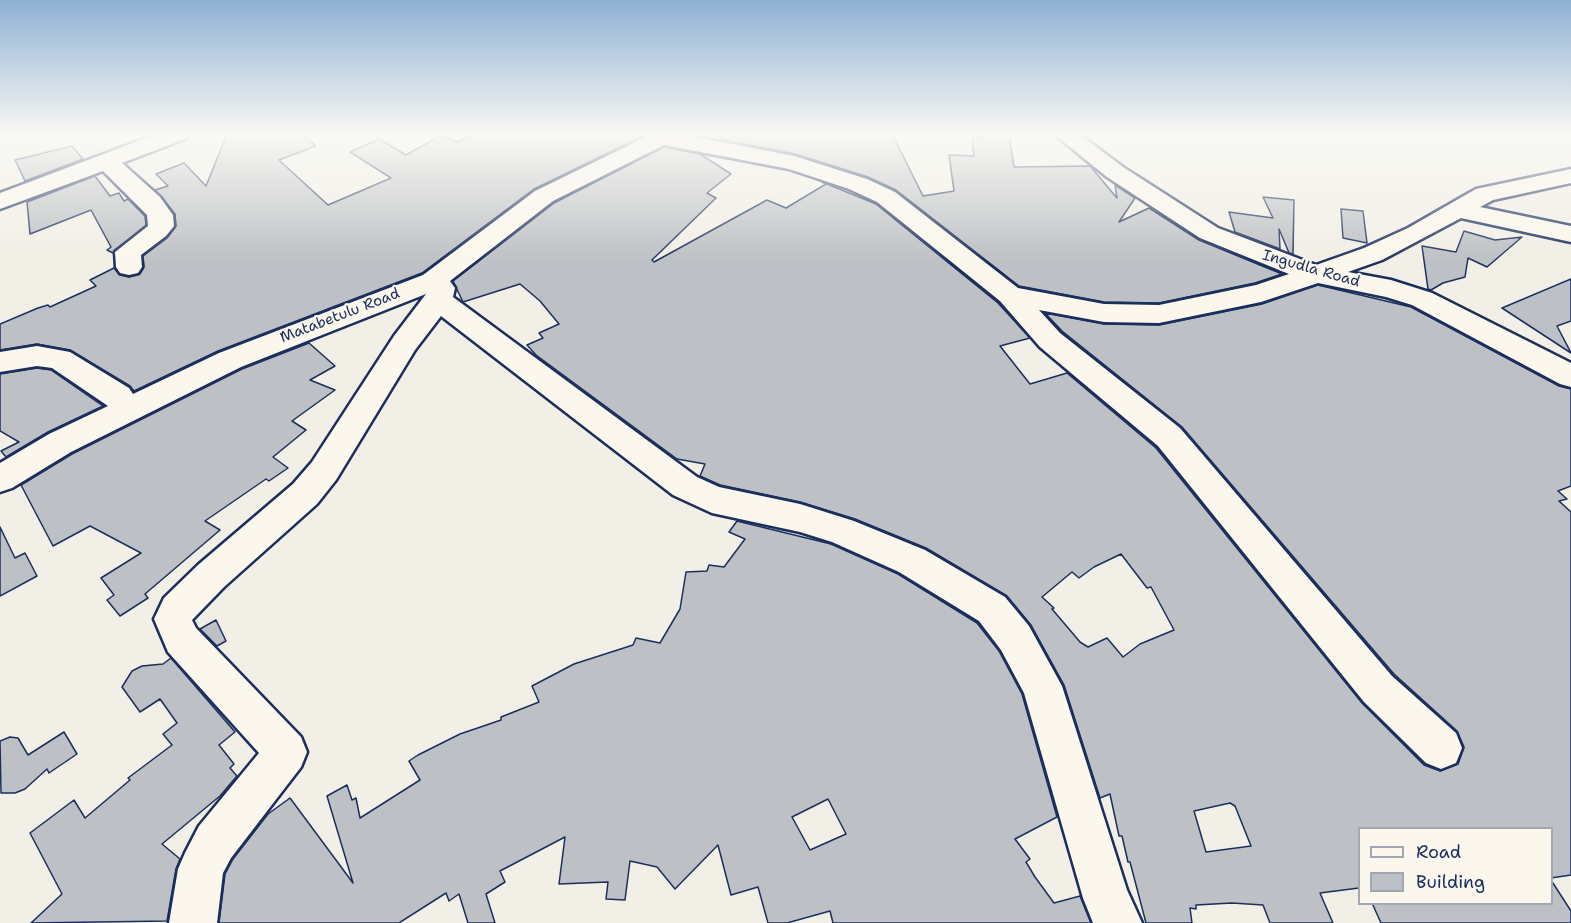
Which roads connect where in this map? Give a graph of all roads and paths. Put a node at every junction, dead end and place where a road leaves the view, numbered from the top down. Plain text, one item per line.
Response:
1 (64, 177) edge
2 (124, 177) edge
3 (582, 177) edge
4 (839, 177) edge
5 (1123, 177) edge
6 (1566, 177) edge
7 (0, 202) edge
8 (1457, 210) junction
9 (1571, 234) edge
10 (129, 267) dead end
11 (1317, 274) junction
12 (435, 291) junction
13 (1010, 295) junction
14 (0, 362) edge
15 (1571, 376) edge
16 (126, 409) junction
17 (0, 479) edge
18 (1441, 748) dead end
19 (193, 923) edge
20 (1118, 923) edge

1 - 7 street
2 - 10 street
3 - 12 street, Matabetulu Road
4 - 13 street
5 - 11 street, Ingudla Road
6 - 8 street
8 - 9 street
8 - 11 street
11 - 13 street
11 - 15 street, Ingudla Road
12 - 16 street, Matabetulu Road
12 - 19 street
12 - 20 street
13 - 18 street
14 - 16 street
16 - 17 street, Matabetulu Road

